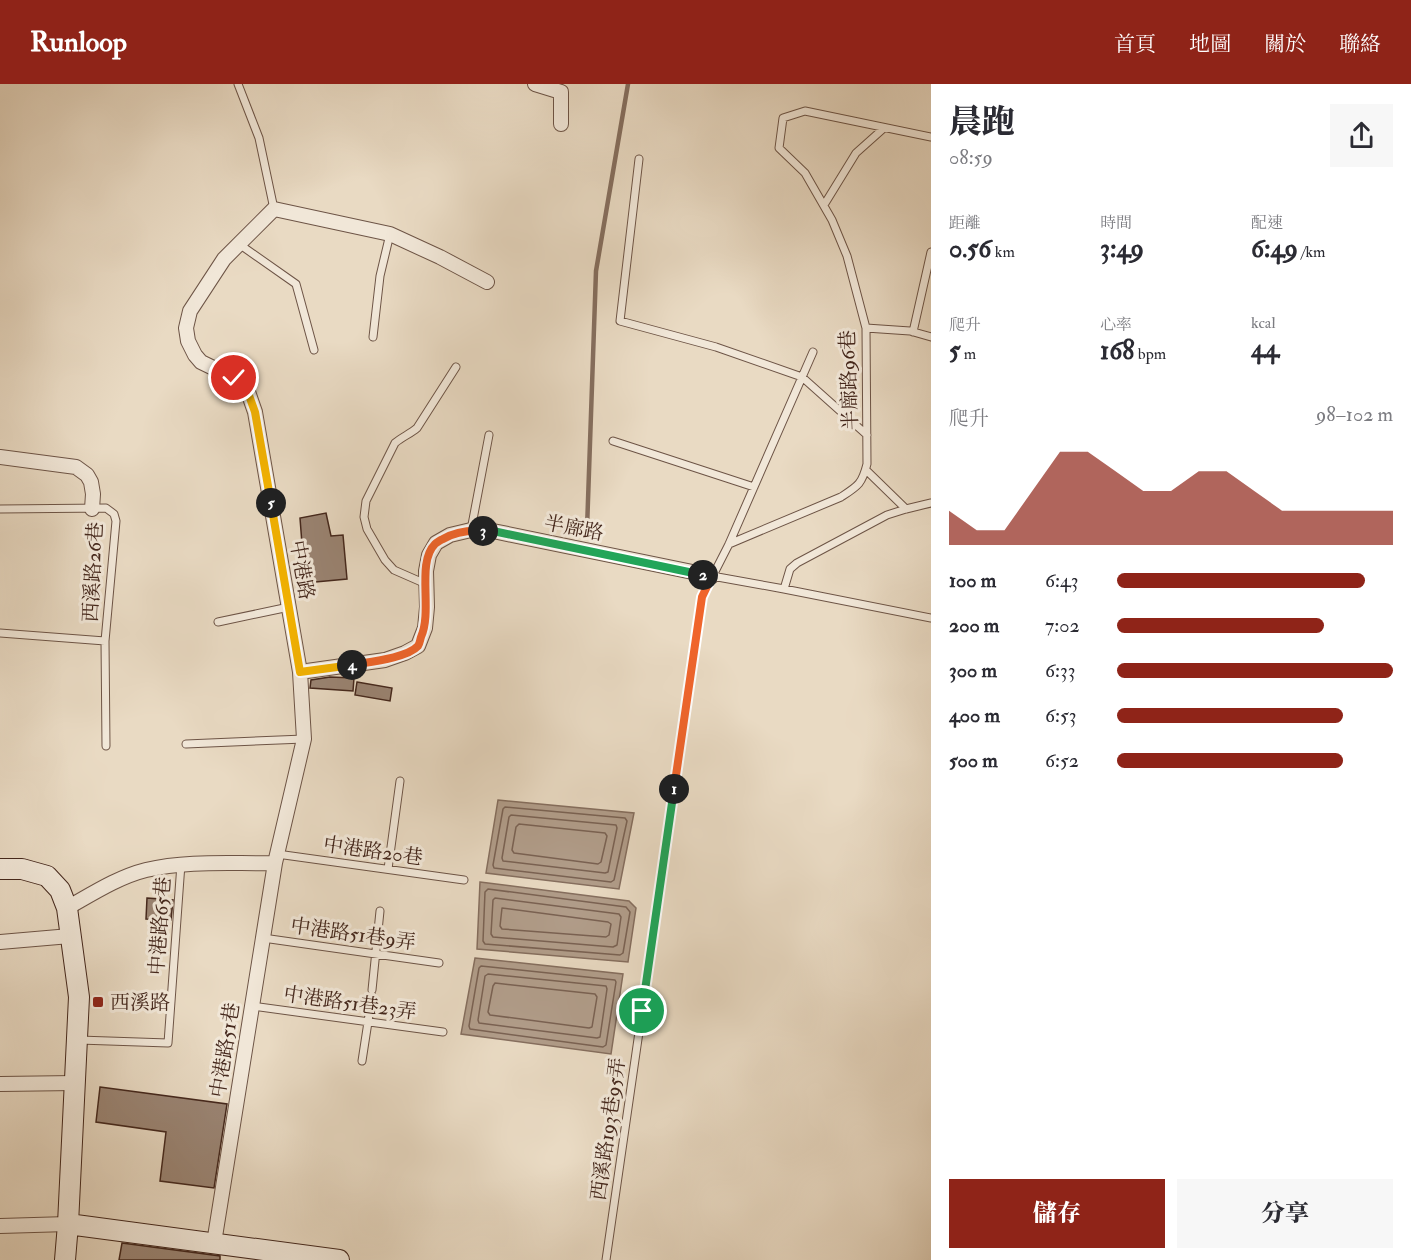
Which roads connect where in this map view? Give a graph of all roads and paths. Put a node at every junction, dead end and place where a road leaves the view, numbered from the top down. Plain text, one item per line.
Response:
1 (238, 84) edge
2 (535, 84) edge
3 (561, 124) dead end
4 (884, 128) junction
5 (931, 137) edge
6 (639, 159) dead end
7 (824, 205) junction
8 (274, 209) junction
9 (390, 234) junction
10 (239, 244) junction
11 (931, 252) edge
12 (487, 282) dead end
13 (866, 328) junction
14 (913, 332) junction
15 (373, 337) dead end
16 (931, 337) edge
17 (314, 350) dead end
18 (813, 352) dead end
19 (456, 367) dead end
20 (802, 377) junction
21 (489, 435) dead end
22 (867, 435) junction
23 (613, 441) dead end
24 (0, 457) edge
25 (866, 470) junction
26 (754, 487) junction
27 (931, 503) edge
28 (906, 508) junction
29 (0, 509) edge
30 (92, 509) junction
31 (471, 530) junction
32 (729, 544) junction
33 (712, 576) junction
34 (426, 585) junction
35 (784, 589) junction
36 (289, 607) junction
37 (931, 618) edge
38 (218, 622) dead end
39 (0, 633) edge
40 (105, 641) junction
41 (300, 672) junction
42 (304, 739) junction
43 (186, 744) dead end
44 (106, 746) dead end
45 (400, 781) dead end
46 (276, 859) junction
47 (181, 864) junction
48 (0, 869) edge
49 (388, 870) junction
50 (464, 880) dead end
51 (67, 908) junction
52 (380, 911) dead end
53 (70, 936) junction
54 (263, 938) junction
55 (0, 942) edge
56 (376, 954) junction
57 (439, 963) dead end
58 (252, 1006) junction
59 (368, 1022) junction
60 (443, 1032) dead end
61 (77, 1039) junction
62 (362, 1061) dead end
63 (75, 1083) junction
64 (0, 1084) edge
65 (68, 1224) junction
66 (0, 1226) edge
67 (214, 1244) junction
68 (65, 1260) edge
69 (339, 1260) edge
70 (606, 1260) edge

1 - 8 lane
2 - 3 street
4 - 5 lane
4 - 7 lane
4 - 7 lane, 半廍路96巷
6 - 20 lane
7 - 13 lane, 半廍路96巷
8 - 9 street
8 - 10 street, 中港路
9 - 12 street
9 - 15 lane
10 - 17 lane
10 - 36 street, 中港路
11 - 14 lane
13 - 14 lane
13 - 22 lane, 半廍路96巷
14 - 16 lane
18 - 20 lane, 半廍路96巷
19 - 34 lane
20 - 22 lane
20 - 26 lane, 半廍路96巷
21 - 31 lane
22 - 25 lane, 半廍路96巷
23 - 26 lane
24 - 30 street
25 - 28 lane
25 - 32 lane
26 - 32 lane, 半廍路96巷
27 - 28 lane
28 - 35 lane
29 - 30 lane, 西溪路26巷
30 - 40 lane, 西溪路26巷
31 - 33 street, 半廍路
31 - 34 street, 半廍路
32 - 33 lane, 半廍路96巷
33 - 35 lane, 半廍路
33 - 70 lane, 西溪路193巷95弄
34 - 41 street, 半廍路
35 - 37 lane, 半廍路
36 - 38 lane
36 - 41 street, 中港路
39 - 40 lane
40 - 44 lane, 西溪路26巷
41 - 42 street, 中港路
42 - 43 lane
42 - 46 street, 中港路
45 - 49 lane
46 - 47 street
46 - 49 lane, 中港路20巷
46 - 54 street, 中港路51巷
47 - 51 street
47 - 61 lane, 中港路65巷
48 - 51 street
49 - 50 lane, 中港路20巷
51 - 53 street
52 - 56 lane
53 - 55 street
53 - 61 street
54 - 56 lane, 中港路51巷9弄
54 - 58 street, 中港路51巷
56 - 57 lane, 中港路51巷9弄
56 - 59 lane
58 - 59 lane, 中港路51巷23弄
58 - 67 street, 中港路51巷
59 - 60 lane, 中港路51巷23弄
59 - 62 lane
61 - 63 street
63 - 64 street
63 - 65 street
65 - 66 street
65 - 67 street
65 - 68 street
67 - 69 street

